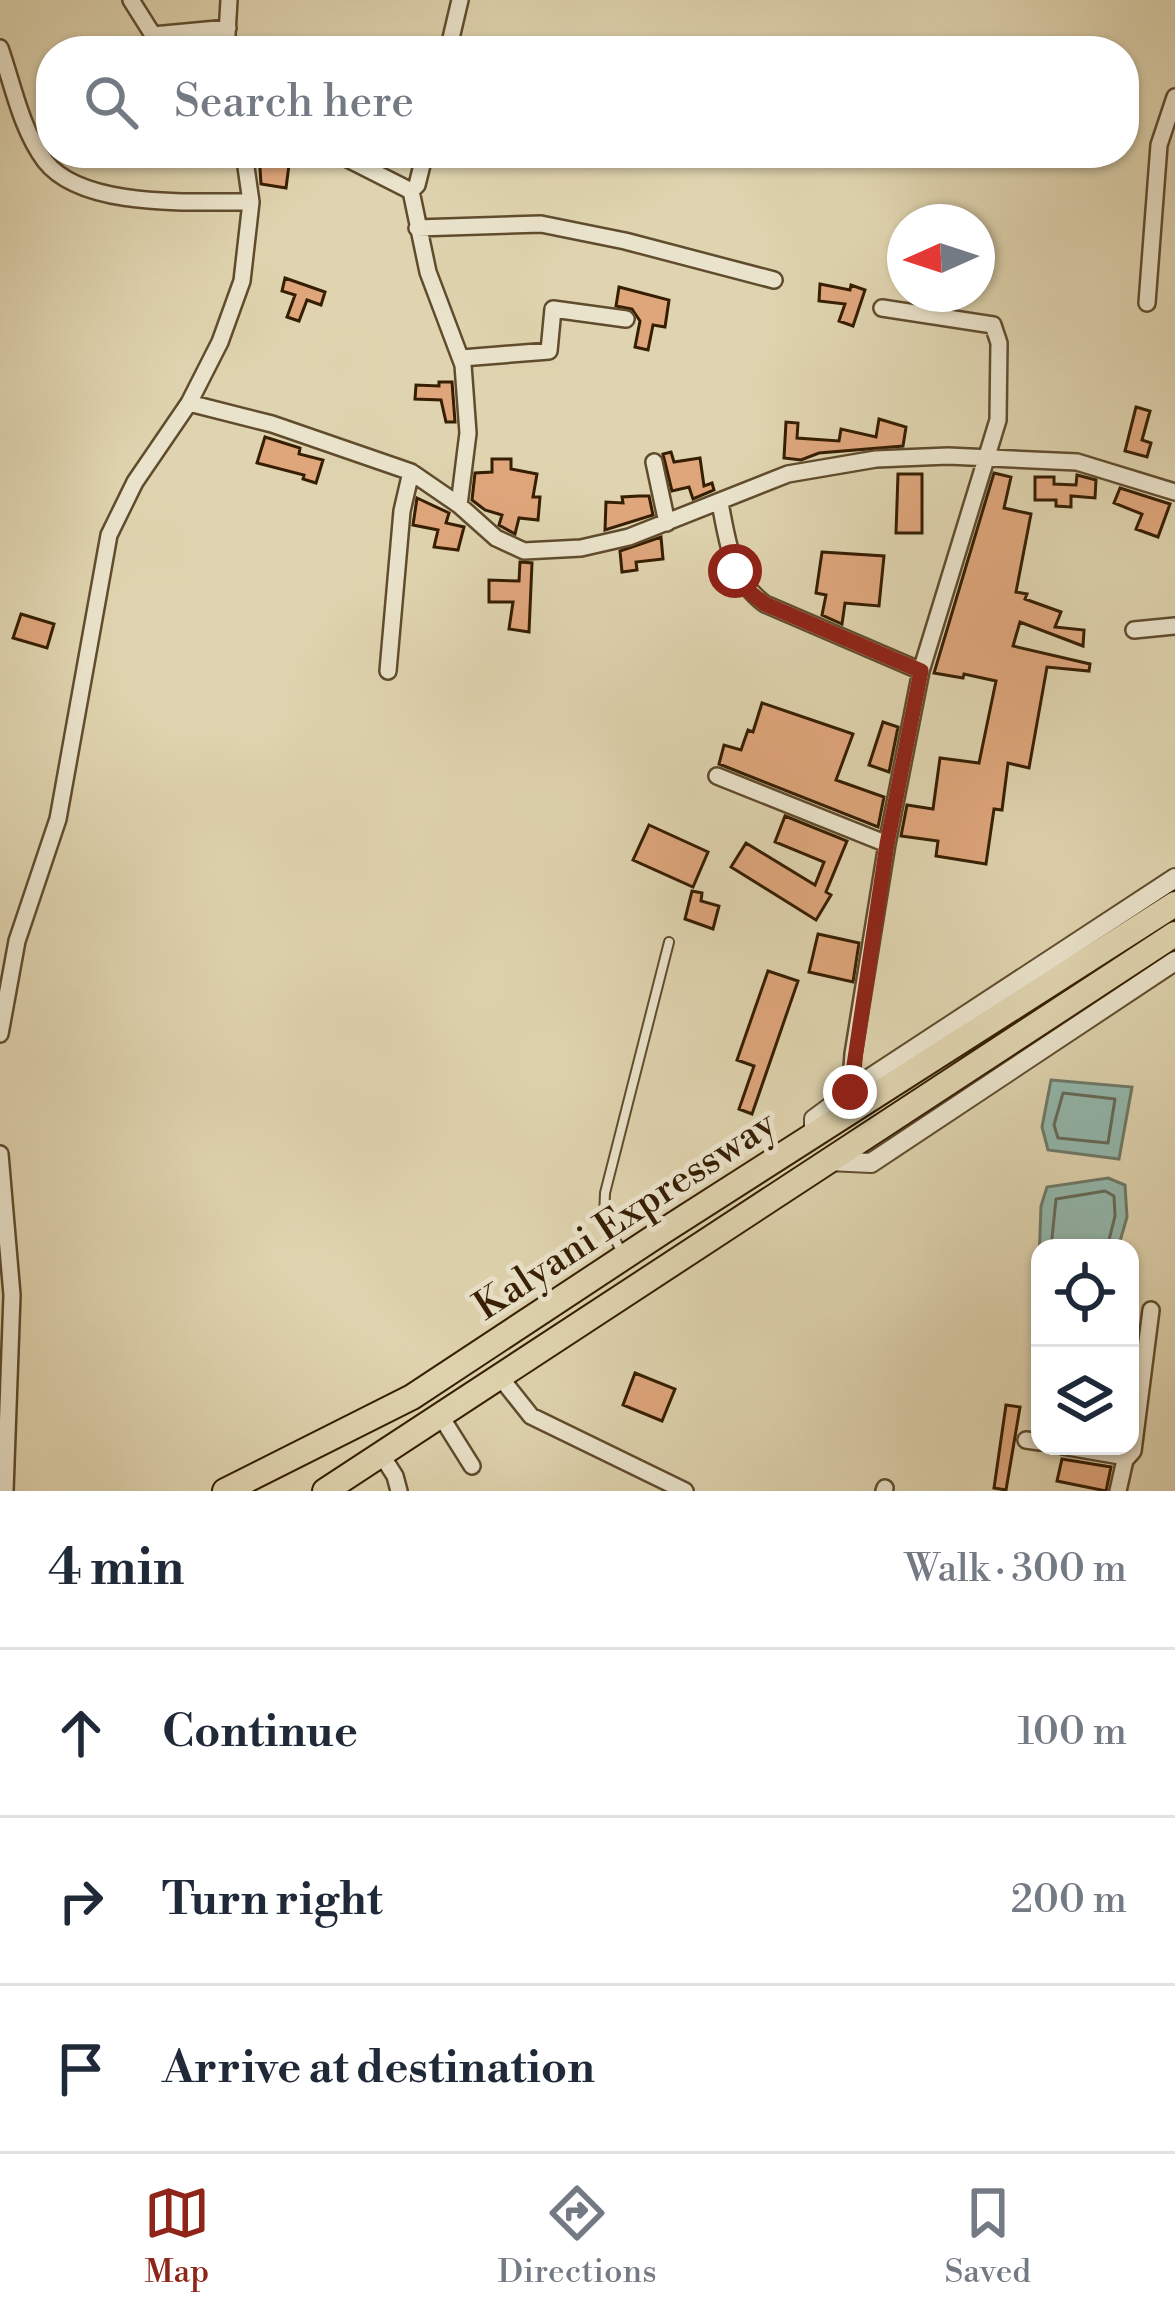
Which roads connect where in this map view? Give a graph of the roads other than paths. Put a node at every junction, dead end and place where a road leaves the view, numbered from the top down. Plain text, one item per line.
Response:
1 (131, 0) edge
2 (229, 0) edge
3 (460, 0) edge
4 (228, 28) junction
5 (227, 36) edge
6 (452, 36) edge
7 (0, 48) edge
8 (1175, 97) edge
9 (36, 142) edge
10 (53, 168) edge
11 (246, 168) edge
12 (366, 168) edge
13 (421, 168) edge
14 (411, 191) junction
15 (251, 202) junction
16 (417, 228) junction
17 (773, 280) dead end
18 (1147, 303) dead end
19 (882, 308) dead end
20 (626, 319) dead end
21 (461, 358) junction
22 (189, 403) junction
23 (985, 459) junction
24 (654, 462) dead end
25 (411, 472) junction
26 (1175, 492) edge
27 (720, 503) junction
28 (459, 505) junction
29 (667, 523) junction
30 (1175, 626) edge
31 (1134, 630) dead end
32 (388, 670) dead end
33 (921, 671) junction
34 (717, 776) dead end
35 (887, 844) junction
36 (1175, 878) edge
37 (1175, 904) edge
38 (1175, 934) edge
39 (669, 942) dead end
40 (1175, 962) edge
41 (0, 1034) edge
42 (850, 1092) junction
43 (814, 1133) junction
44 (0, 1154) edge
45 (828, 1161) junction
46 (624, 1256) junction
47 (1151, 1310) dead end
48 (500, 1376) junction
49 (440, 1415) junction
50 (381, 1454) junction
51 (1114, 1455) edge
52 (1126, 1457) junction
53 (472, 1466) dead end
54 (5, 1491) edge
55 (225, 1491) edge
56 (325, 1491) edge
57 (399, 1491) edge
58 (685, 1491) edge
59 (1118, 1491) edge

1 - 4 street
2 - 4 street
3 - 6 street
4 - 5 street
7 - 9 street
8 - 18 street
10 - 15 street
11 - 15 street
12 - 14 street
13 - 14 street
14 - 16 street
15 - 22 street
16 - 17 street
16 - 21 street
19 - 23 street
20 - 21 street
21 - 28 street
22 - 25 street
22 - 41 street
23 - 26 street
23 - 27 street
23 - 33 street
24 - 29 street
25 - 28 street
25 - 32 street
27 - 29 street
27 - 33 street
28 - 29 street
30 - 31 street
33 - 35 street
34 - 35 street
35 - 42 street
36 - 42 street
37 - 43 highway, Kalyani Expressway
38 - 45 highway, Kalyani Expressway
39 - 46 lane
40 - 45 street
42 - 43 street
43 - 46 highway, Kalyani Expressway
44 - 54 street
45 - 48 highway, Kalyani Expressway
46 - 55 highway, Kalyani Expressway
47 - 52 street
48 - 49 highway, Kalyani Expressway
48 - 58 street
49 - 50 highway, Kalyani Expressway
49 - 53 street
50 - 56 highway, Kalyani Expressway
50 - 57 street
51 - 52 street
52 - 59 street

